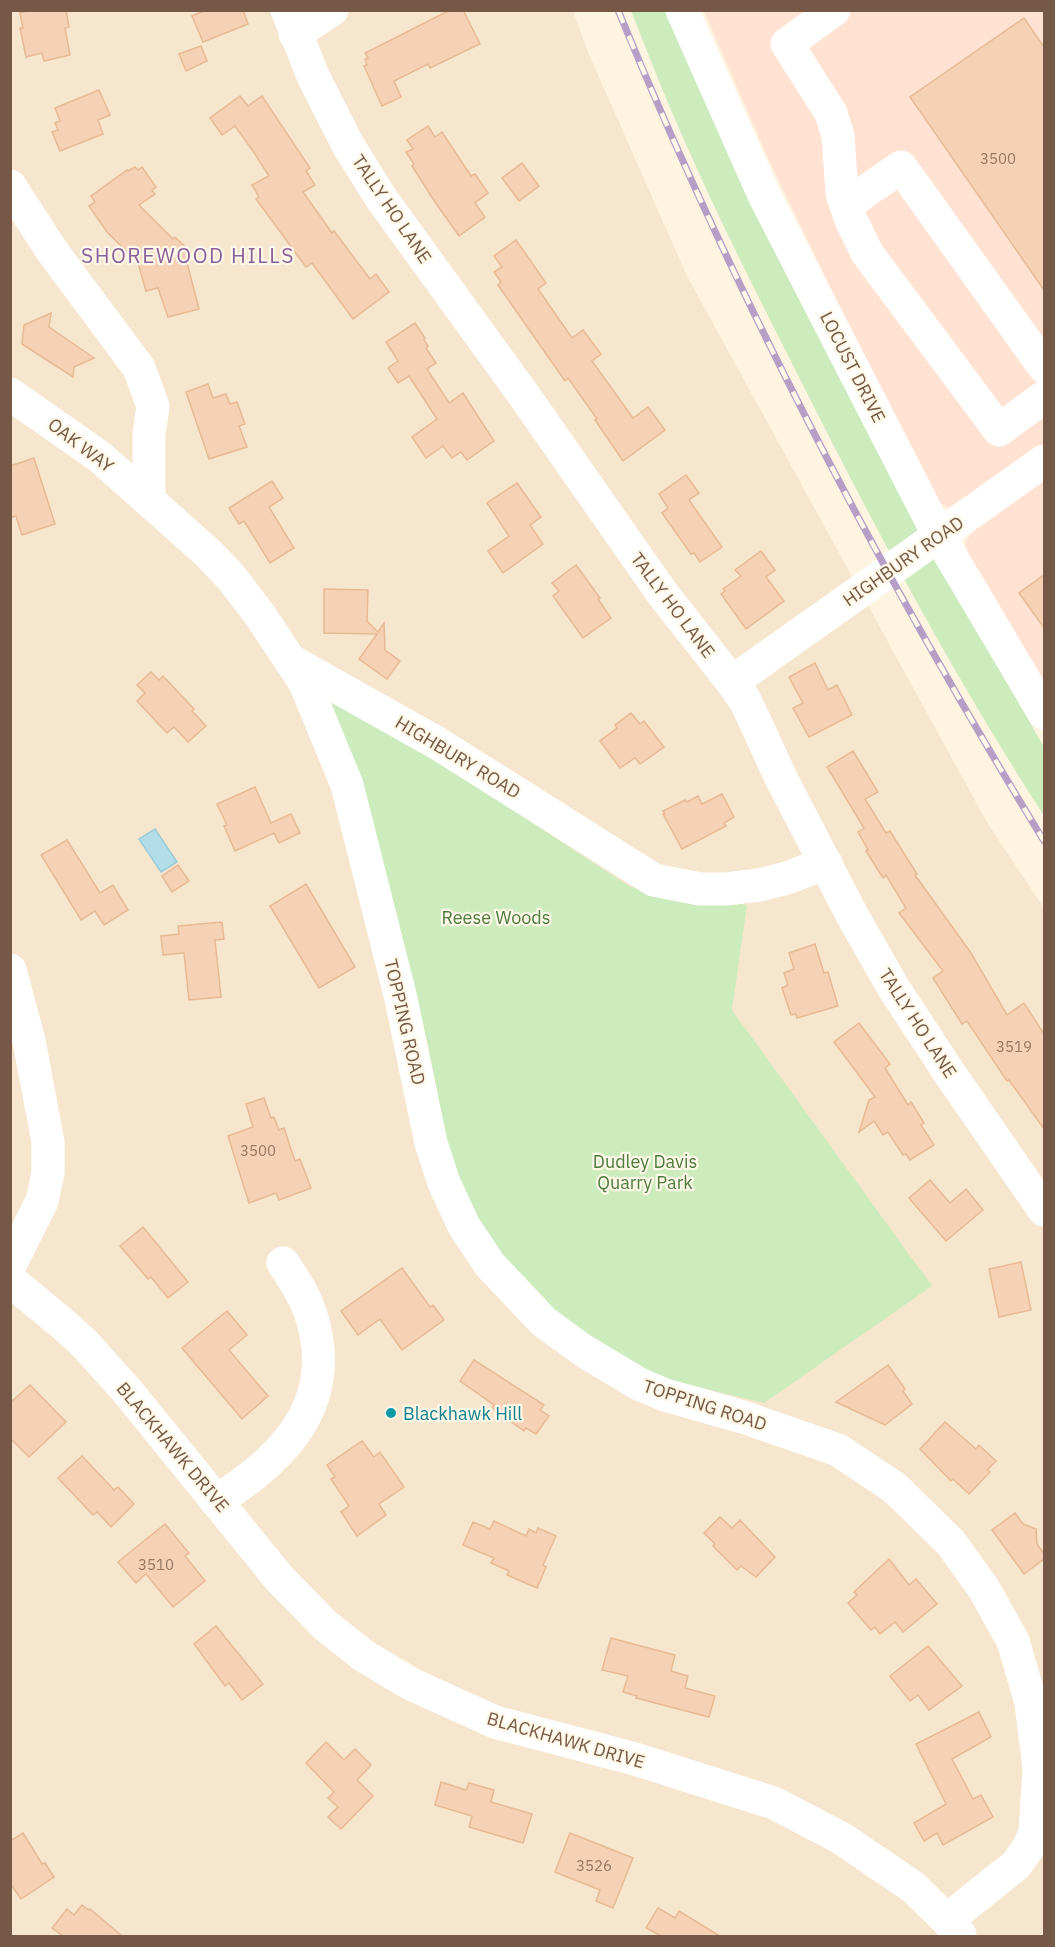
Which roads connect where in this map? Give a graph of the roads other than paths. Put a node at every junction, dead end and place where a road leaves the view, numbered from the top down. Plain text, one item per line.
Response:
1 (332, 10) edge
2 (682, 10) edge
3 (834, 10) edge
4 (291, 22) edge
5 (10, 186) edge
6 (846, 205) junction
7 (1044, 367) edge
8 (10, 394) edge
9 (1044, 398) edge
10 (149, 434) junction
11 (100, 457) junction
12 (1044, 461) edge
13 (149, 499) junction
14 (939, 536) junction
15 (290, 661) junction
16 (732, 682) junction
17 (1044, 713) edge
18 (826, 863) junction
19 (10, 969) edge
20 (1044, 1210) edge
21 (283, 1263) dead end
22 (10, 1265) edge
23 (10, 1280) edge
24 (216, 1501) junction
25 (954, 1928) edge

1 - 4 street
2 - 14 street, LOCUST DRIVE
3 - 6 street
4 - 16 street, TALLY HO LANE
5 - 10 street
6 - 7 street
6 - 9 street
8 - 11 street, OAK WAY
10 - 11 street
10 - 13 street
11 - 13 street, OAK WAY
12 - 14 street, HIGHBURY ROAD
13 - 15 street, HIGHBURY ROAD
14 - 16 street, HIGHBURY ROAD
14 - 17 street, LOCUST DRIVE
15 - 18 street, HIGHBURY ROAD
15 - 25 street, TOPPING ROAD
16 - 18 street, TALLY HO LANE
18 - 20 street, TALLY HO LANE
19 - 22 street
21 - 24 street
23 - 24 street, BLACKHAWK DRIVE
24 - 25 street, BLACKHAWK DRIVE

